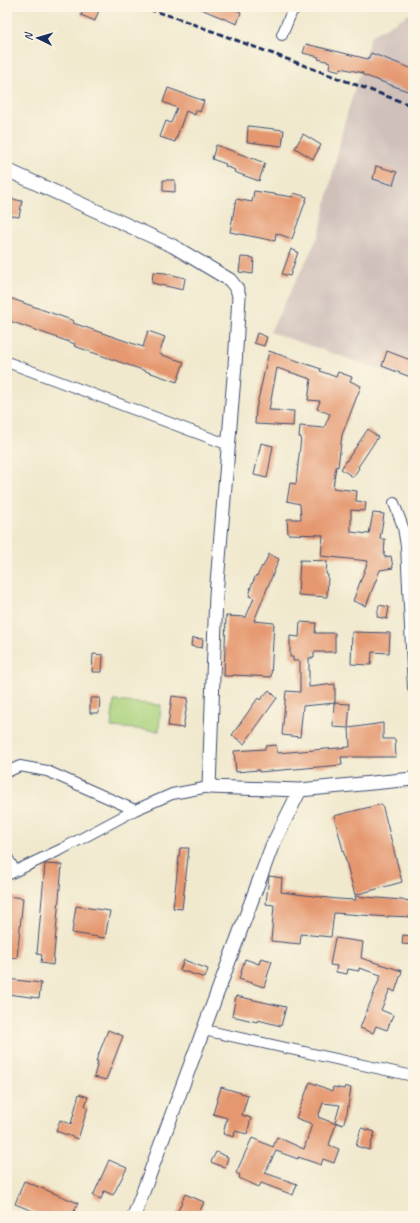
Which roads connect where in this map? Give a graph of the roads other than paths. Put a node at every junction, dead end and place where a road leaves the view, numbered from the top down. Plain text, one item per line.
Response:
1 (298, 7) edge
2 (282, 35) dead end
3 (7, 170) edge
4 (7, 362) edge
5 (228, 445) junction
6 (394, 503) dead end
7 (413, 688) edge
8 (7, 772) edge
9 (413, 779) edge
10 (209, 787) junction
11 (300, 790) junction
12 (135, 810) junction
13 (7, 857) edge
14 (11, 873) edge
15 (204, 1030) junction
16 (413, 1076) edge
17 (134, 1216) edge

1 - 2 street
3 - 5 street
4 - 5 street
5 - 10 street
6 - 7 street
8 - 12 street
9 - 11 street
10 - 11 street
10 - 12 street
11 - 15 street
12 - 14 street
13 - 14 street
15 - 16 street
15 - 17 street

